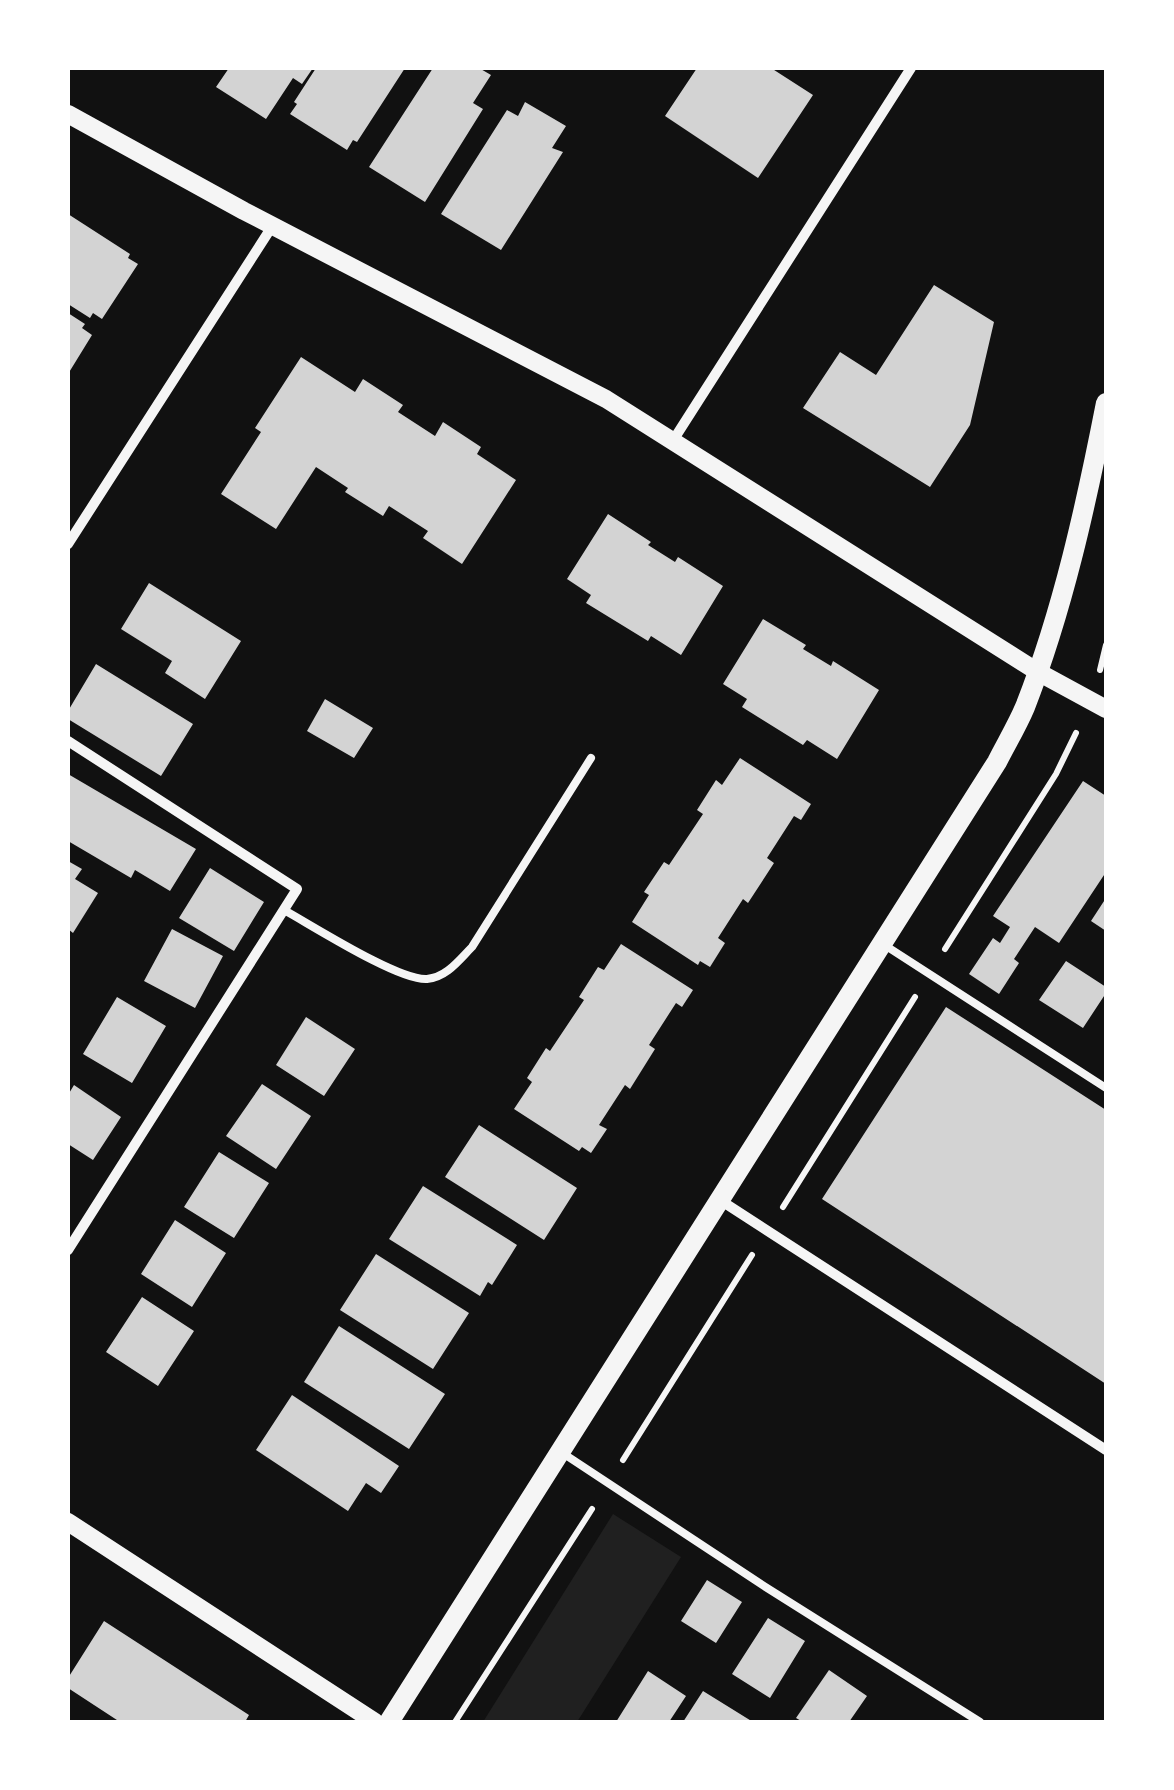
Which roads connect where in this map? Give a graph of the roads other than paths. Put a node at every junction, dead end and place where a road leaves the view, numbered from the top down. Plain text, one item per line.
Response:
1 (910, 68) edge
2 (68, 114) edge
3 (272, 225) junction
4 (1106, 403) edge
5 (674, 440) junction
6 (68, 544) edge
7 (1038, 672) junction
8 (1106, 709) edge
9 (68, 741) edge
10 (591, 758) dead end
11 (284, 910) junction
12 (882, 944) junction
13 (1106, 1088) edge
14 (720, 1200) junction
15 (68, 1250) edge
16 (1106, 1450) edge
17 (561, 1452) junction
18 (68, 1522) edge
19 (375, 1722) edge
20 (389, 1722) edge
21 (980, 1722) edge

1 - 5 street
2 - 3 street
3 - 5 street
3 - 6 street
4 - 7 main road
5 - 7 street
7 - 8 street
7 - 12 main road
9 - 11 street
10 - 11 lane
11 - 15 street
12 - 13 lane
12 - 14 main road
14 - 16 street
14 - 17 main road
17 - 20 main road
17 - 21 lane
18 - 19 street

